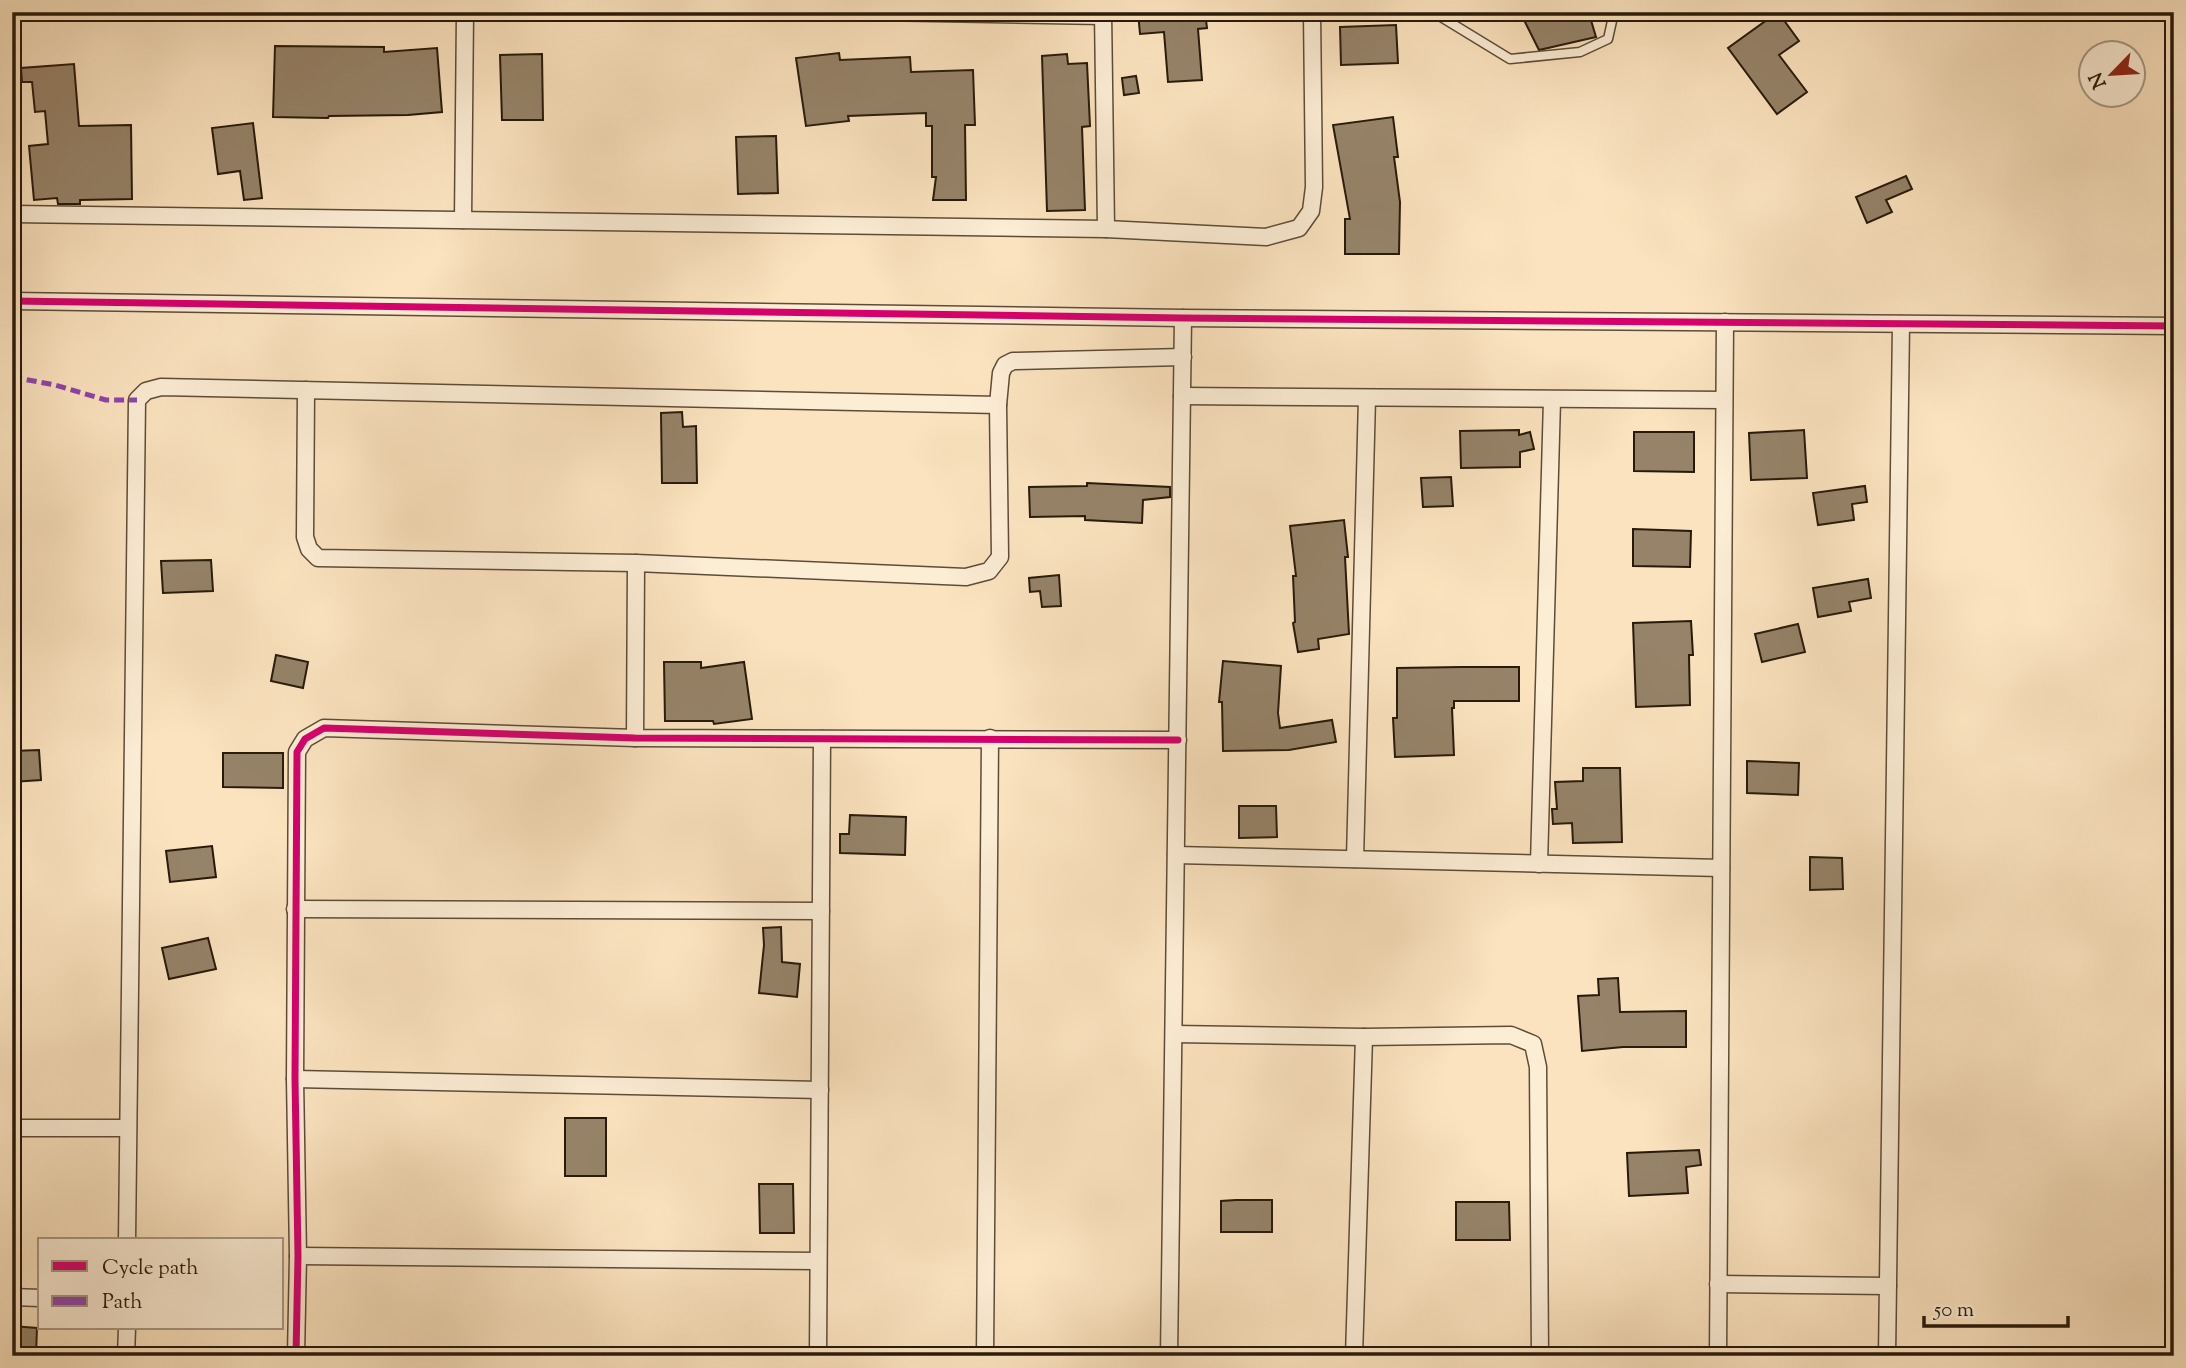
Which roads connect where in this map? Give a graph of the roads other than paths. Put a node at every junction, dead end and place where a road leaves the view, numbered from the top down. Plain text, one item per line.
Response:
1 (465, 12) edge
2 (878, 12) edge
3 (905, 12) edge
4 (1312, 12) edge
5 (1433, 12) edge
6 (1614, 12) edge
7 (1103, 14) edge
8 (12, 214) edge
9 (463, 220) junction
10 (1106, 229) junction
11 (12, 301) edge
12 (1183, 318) junction
13 (1725, 322) junction
14 (1901, 324) junction
15 (2174, 326) edge
16 (1183, 357) junction
17 (306, 390) junction
18 (1182, 396) junction
19 (1367, 398) junction
20 (1552, 400) junction
21 (1724, 400) junction
22 (998, 405) junction
23 (636, 563) junction
24 (635, 738) junction
25 (990, 738) junction
26 (822, 739) junction
27 (1178, 740) junction
28 (1176, 855) junction
29 (1355, 859) junction
30 (1539, 864) junction
31 (1721, 868) junction
32 (295, 909) junction
33 (821, 911) junction
34 (1174, 1034) junction
35 (1364, 1037) junction
36 (295, 1079) junction
37 (820, 1090) junction
38 (12, 1128) edge
39 (128, 1128) junction
40 (127, 1238) edge
41 (298, 1256) junction
42 (817, 1261) junction
43 (1718, 1284) junction
44 (1888, 1286) junction
45 (12, 1297) edge
46 (38, 1298) edge
47 (127, 1330) edge
48 (126, 1356) edge
49 (296, 1356) edge
50 (818, 1356) edge
51 (985, 1356) edge
52 (1169, 1356) edge
53 (1354, 1356) edge
54 (1540, 1356) edge
55 (1718, 1356) edge
56 (1887, 1356) edge

1 - 9 street
2 - 3 street
3 - 7 street
4 - 10 street
5 - 6 lane
7 - 10 street
8 - 9 street
9 - 10 street
11 - 12 street
12 - 13 street
12 - 16 street
13 - 14 street
13 - 21 street
14 - 15 street
14 - 44 street
16 - 18 street
16 - 22 street
17 - 22 street
17 - 23 street
17 - 39 street
18 - 19 street
18 - 27 street
19 - 20 street
19 - 29 street
20 - 21 street
20 - 30 street
21 - 31 street
22 - 23 street
23 - 24 street
24 - 26 street
24 - 32 street
25 - 26 street
25 - 27 street
25 - 51 street
26 - 33 street
27 - 28 street
28 - 29 street
28 - 34 street
29 - 30 street
30 - 31 street
31 - 43 street
32 - 33 street
32 - 36 street
33 - 37 street
34 - 35 street
34 - 52 street
35 - 53 street
35 - 54 street
36 - 37 street
36 - 41 street
37 - 42 street
38 - 39 street
39 - 40 street
41 - 42 street
41 - 49 street
42 - 50 street
43 - 44 street
43 - 55 street
44 - 56 street
45 - 46 street
47 - 48 street

